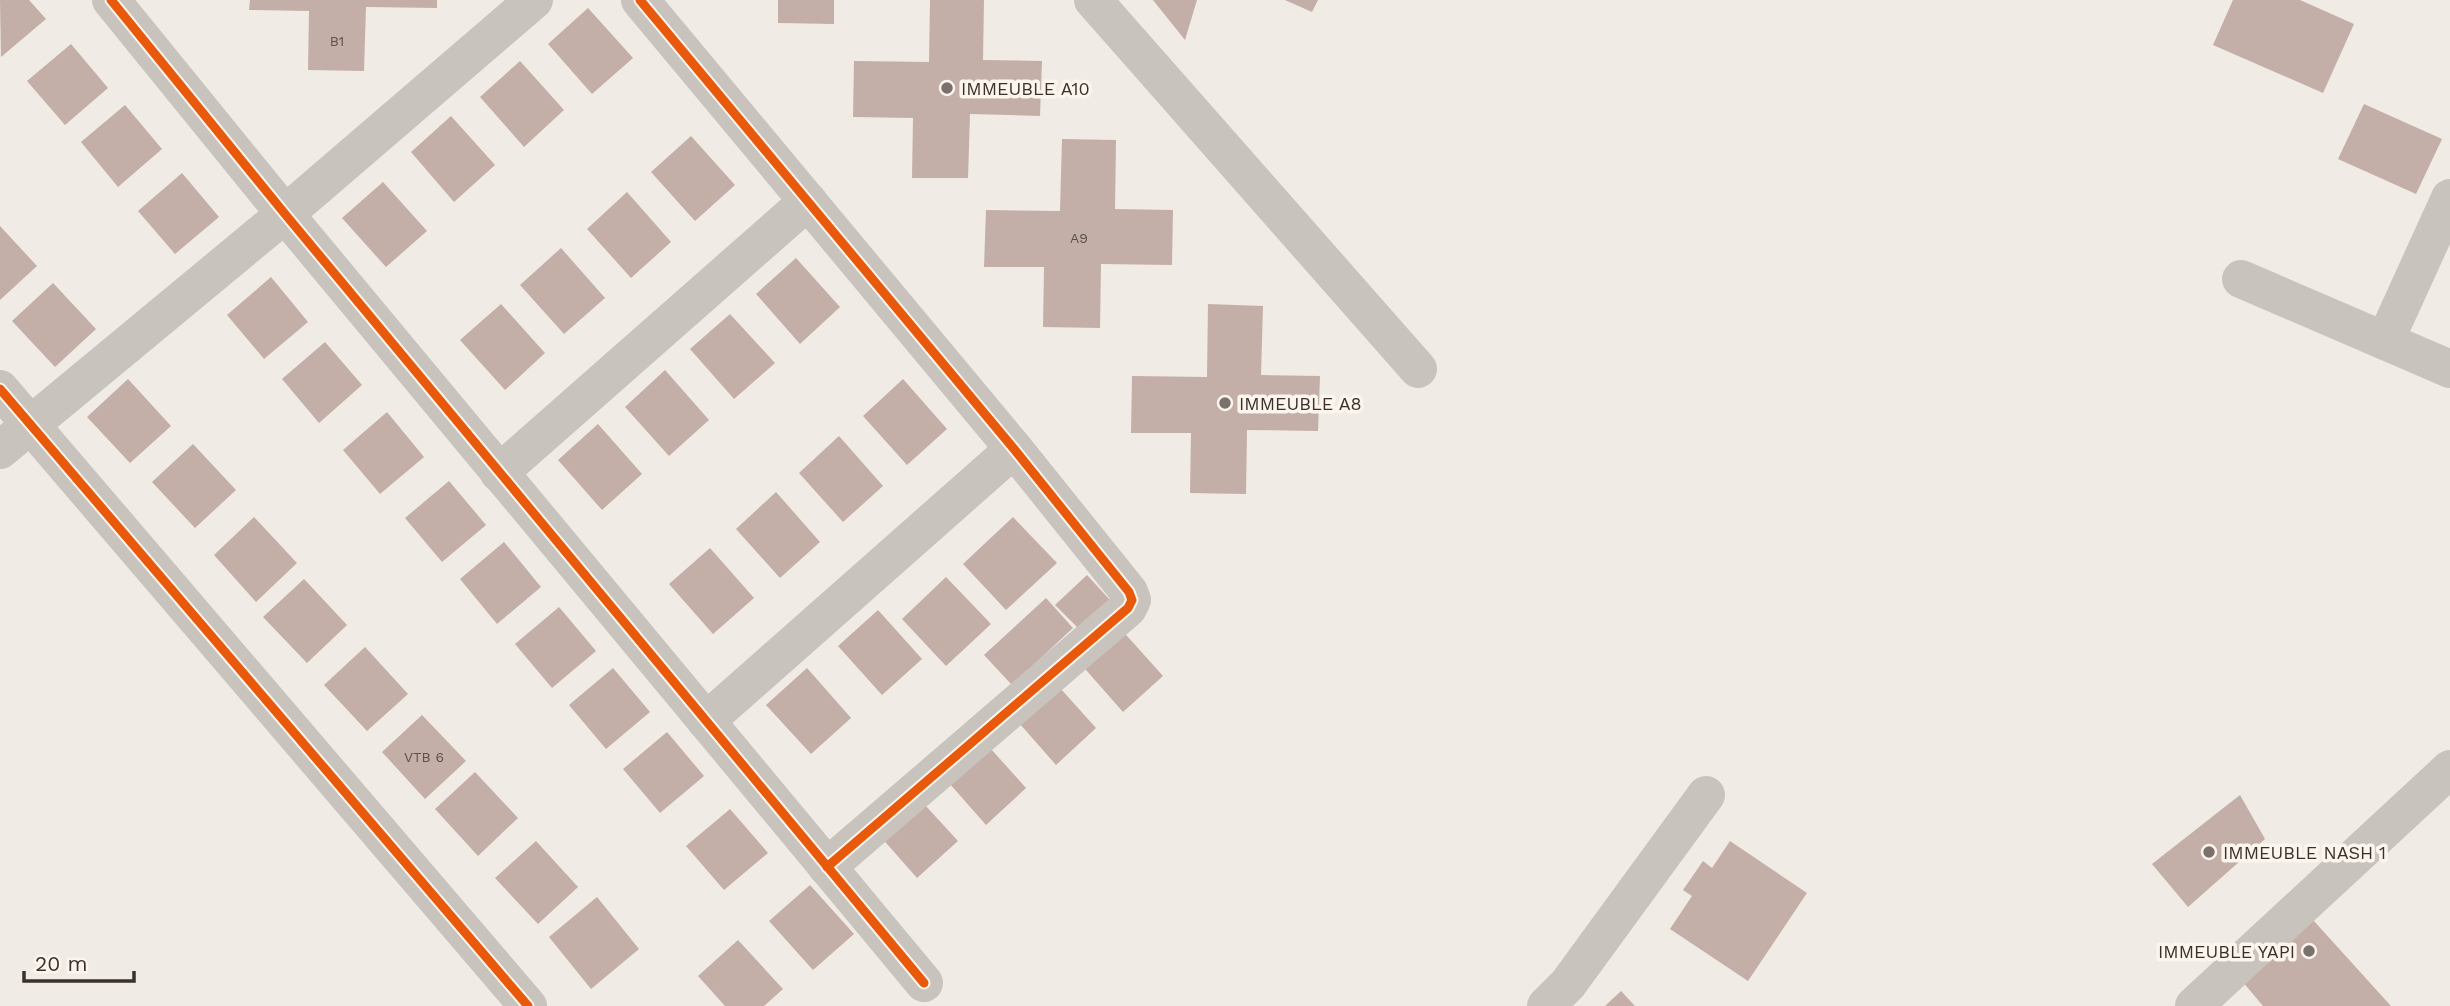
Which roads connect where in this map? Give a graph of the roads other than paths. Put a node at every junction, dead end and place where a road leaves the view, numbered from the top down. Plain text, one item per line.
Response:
1 (111, 0) edge
2 (534, 0) edge
3 (640, 0) edge
4 (1093, 0) edge
5 (2450, 198) edge
6 (808, 201) junction
7 (285, 214) junction
8 (2241, 279) dead end
9 (2385, 341) junction
10 (1418, 369) dead end
11 (2450, 369) edge
12 (0, 389) edge
13 (30, 424) junction
14 (1014, 449) junction
15 (0, 450) edge
16 (499, 472) junction
17 (706, 721) junction
18 (2450, 769) edge
19 (1706, 795) dead end
20 (827, 867) junction
21 (924, 983) dead end
22 (528, 1006) edge
23 (1546, 1006) edge
24 (2194, 1006) edge

1 - 7 street
2 - 7 street
3 - 6 street
4 - 10 street
5 - 9 street
6 - 14 street
6 - 16 street
7 - 13 street
7 - 16 street
8 - 9 street
9 - 11 street
12 - 13 street
13 - 15 street
13 - 22 street
14 - 17 street
14 - 20 street
16 - 17 street
17 - 20 street
18 - 24 street
19 - 23 street
20 - 21 street

